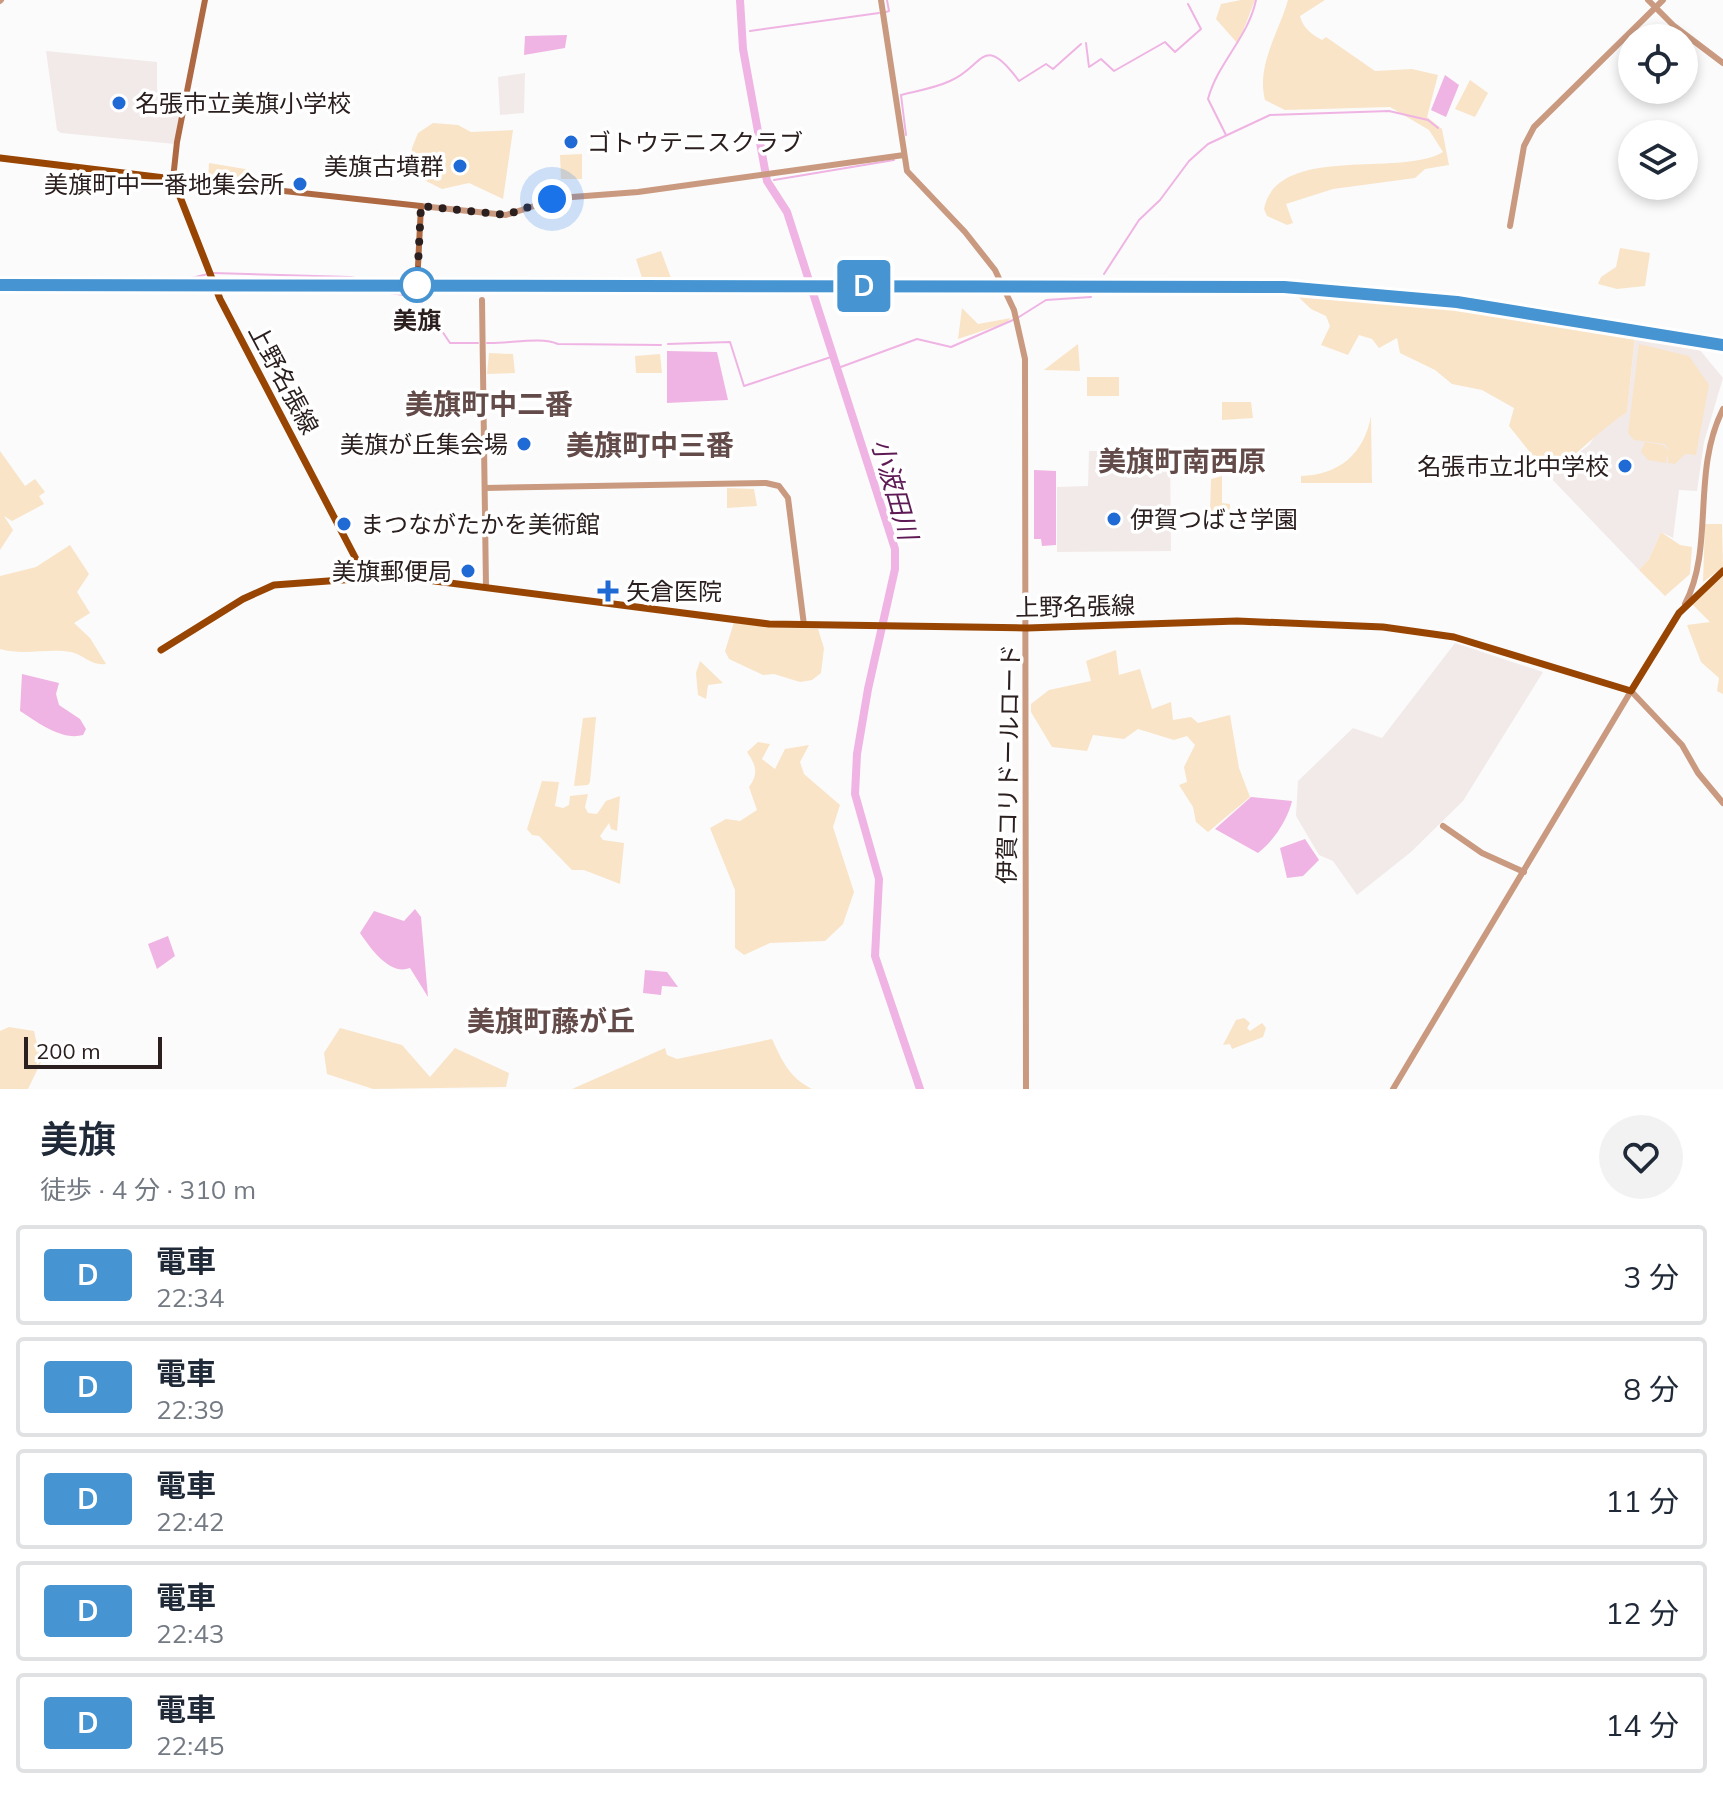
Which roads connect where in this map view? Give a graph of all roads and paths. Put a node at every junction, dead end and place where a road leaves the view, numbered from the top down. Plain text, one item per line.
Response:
1 (205, 0) edge
2 (881, 0) edge
3 (1648, 0) edge
4 (1663, 0) edge
5 (1655, 8) junction
6 (1723, 63) edge
7 (904, 155) junction
8 (0, 158) edge
9 (173, 179) junction
10 (421, 206) junction
11 (1510, 226) dead end
12 (418, 266) dead end
13 (482, 300) dead end
14 (1723, 409) edge
15 (485, 488) junction
16 (1723, 571) edge
17 (362, 577) junction
18 (486, 587) junction
19 (1685, 604) junction
20 (804, 625) junction
21 (1027, 628) junction
22 (161, 650) dead end
23 (1631, 691) junction
24 (1723, 803) edge
25 (1443, 826) dead end
26 (1524, 872) junction
27 (1026, 1089) edge
28 (1393, 1089) edge

1 - 9 main road
2 - 7 street, 伊賀コリドールロード
3 - 5 street
4 - 5 street
5 - 6 street
5 - 11 street
7 - 10 street
7 - 21 street, 伊賀コリドールロード
8 - 9 main road
9 - 10 main road
9 - 17 main road, 上野名張線
10 - 12 main road
13 - 15 street
14 - 19 street
15 - 18 street
15 - 20 street
16 - 19 main road
17 - 18 main road, 上野名張線
17 - 22 main road, 上野名張線
18 - 20 main road, 上野名張線
19 - 23 main road
20 - 21 main road, 上野名張線
21 - 23 main road, 上野名張線
21 - 27 street, 伊賀コリドールロード
23 - 24 street
23 - 26 street
25 - 26 street
26 - 28 street

